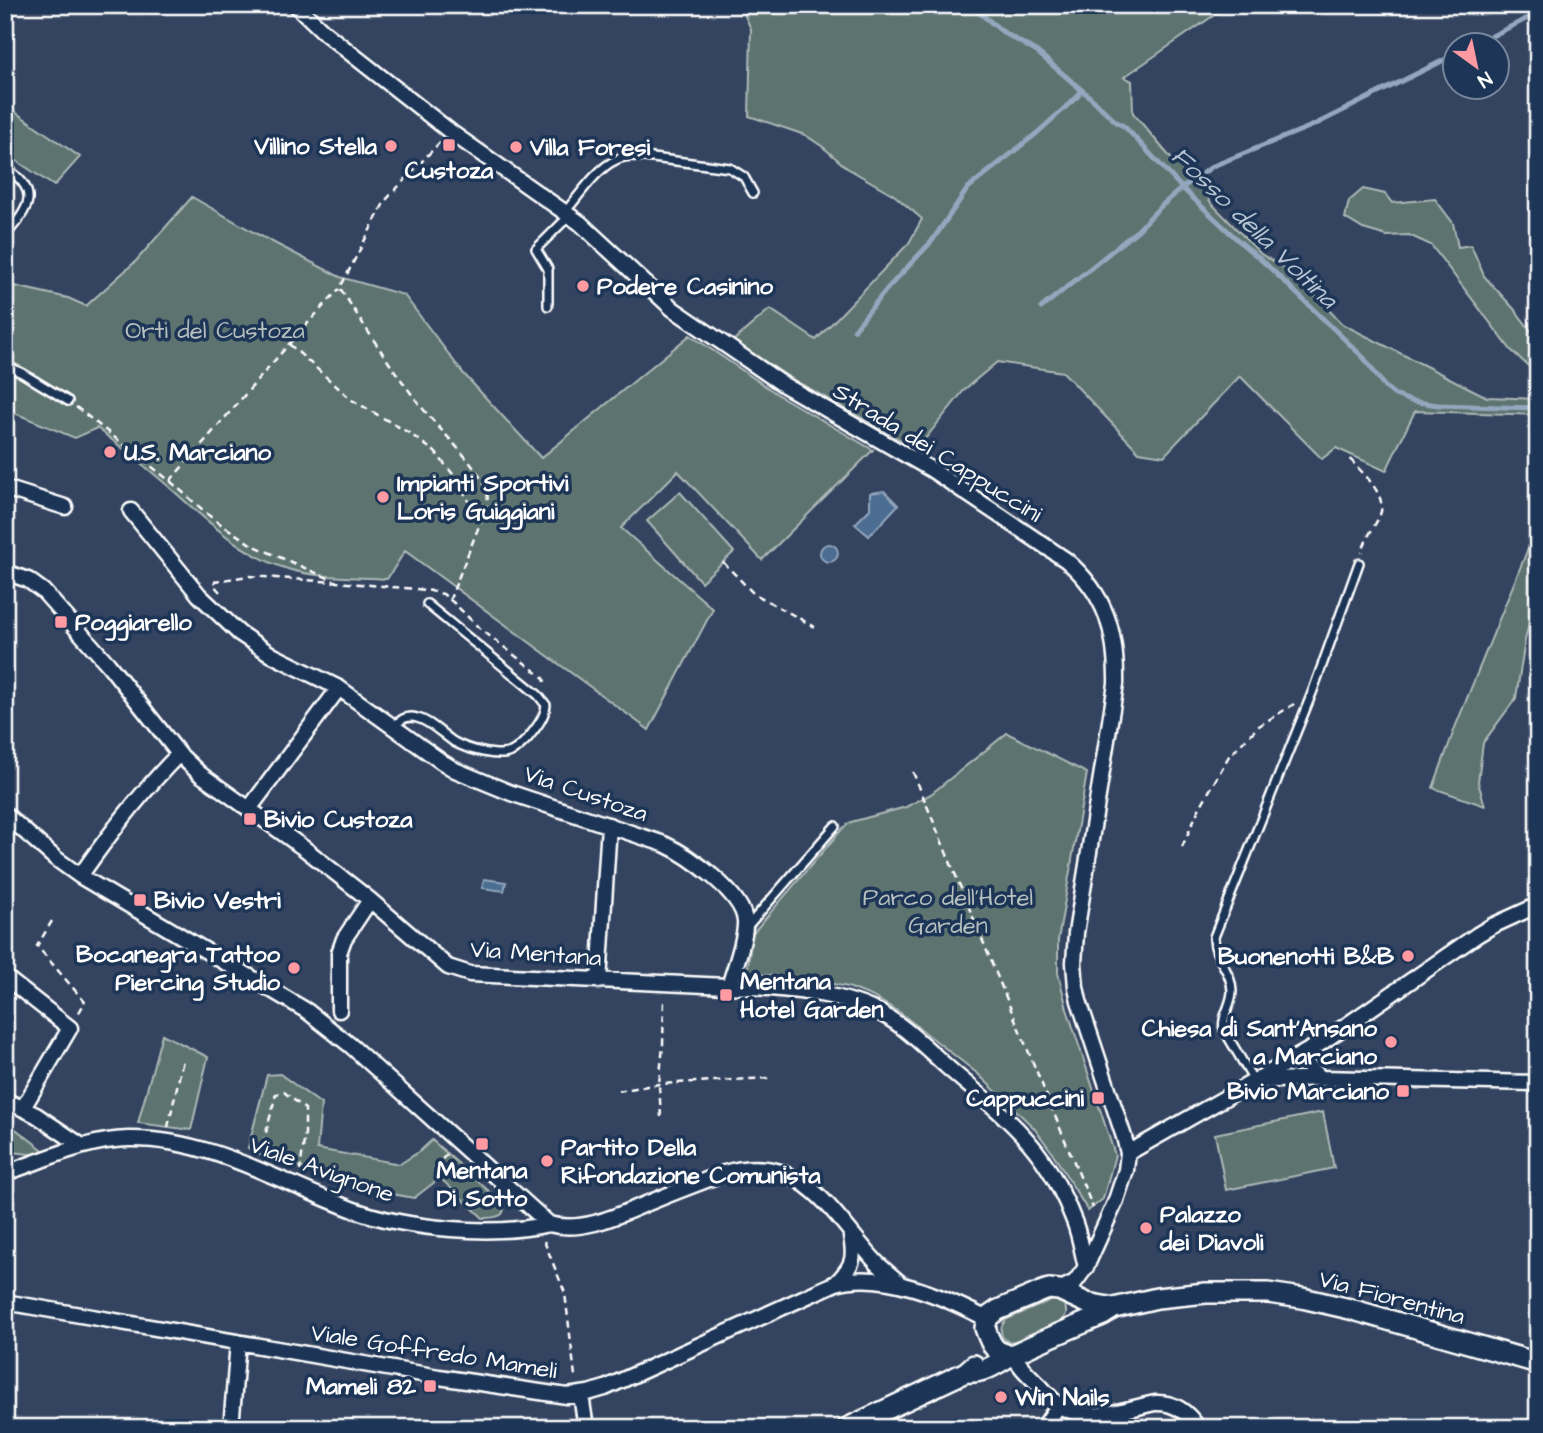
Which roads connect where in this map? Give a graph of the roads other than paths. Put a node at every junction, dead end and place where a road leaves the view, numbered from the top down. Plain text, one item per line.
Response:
1 (296, 5) edge
2 (5, 167) edge
3 (753, 193) dead end
4 (567, 214) junction
5 (5, 236) edge
6 (548, 306) dead end
7 (5, 365) edge
8 (68, 401) road end
9 (5, 488) edge
10 (65, 507) dead end
11 (131, 511) dead end
12 (1359, 563) road end
13 (5, 572) edge
14 (427, 604) dead end
15 (339, 688) junction
16 (394, 727) junction
17 (179, 754) junction
18 (249, 809) junction
19 (5, 814) edge
20 (609, 825) junction
21 (835, 826) dead end
22 (80, 876) junction
23 (370, 900) junction
24 (1538, 905) edge
25 (745, 928) junction
26 (5, 977) edge
27 (599, 981) junction
28 (729, 986) junction
29 (339, 1010) dead end
30 (1300, 1056) junction
31 (1321, 1078) junction
32 (1254, 1081) junction
33 (1538, 1083) edge
34 (5, 1100) edge
35 (23, 1108) junction
36 (82, 1146) junction
37 (1128, 1153) junction
38 (9, 1170) edge
39 (549, 1224) junction
40 (850, 1231) junction
41 (1086, 1268) junction
42 (835, 1283) junction
43 (901, 1284) junction
44 (1063, 1292) junction
45 (5, 1302) edge
46 (1114, 1308) junction
47 (987, 1319) junction
48 (1069, 1329) junction
49 (238, 1342) junction
50 (991, 1343) junction
51 (1013, 1354) junction
52 (1538, 1363) edge
53 (966, 1373) junction
54 (581, 1395) junction
55 (1059, 1405) junction
56 (231, 1428) edge
57 (586, 1428) edge
58 (847, 1428) edge
59 (1043, 1428) edge
60 (1198, 1428) edge

1 - 4 street, Strada dei Cappuccini
2 - 5 lane
3 - 4 lane
4 - 6 lane
4 - 37 street, Strada dei Cappuccini
7 - 8 lane
9 - 10 street
11 - 15 street, Via Custoza
12 - 32 lane
13 - 17 street, Via Mentana
14 - 16 lane
15 - 16 street, Via Custoza
15 - 18 street
16 - 20 street, Via Custoza
17 - 18 street, Via Mentana
17 - 22 street
18 - 23 street, Via Mentana
19 - 22 street
20 - 25 street, Via Custoza
20 - 27 street
21 - 25 lane
22 - 39 street
23 - 27 street, Via Mentana
23 - 29 street
24 - 30 street
25 - 28 street
26 - 35 street
27 - 28 street, Via Mentana
28 - 41 street, Via Mentana
30 - 31 street
30 - 32 street
31 - 32 street
31 - 33 street
32 - 37 street
34 - 35 street
35 - 36 street
36 - 38 street, Viale Avignone
36 - 39 street, Viale Avignone
37 - 41 street
39 - 40 street
40 - 42 street
40 - 43 street
41 - 44 street
42 - 43 street, Viale Goffredo Mameli
42 - 54 street, Viale Goffredo Mameli
43 - 47 street, Viale Goffredo Mameli
44 - 46 main road
44 - 47 main road
44 - 48 main road
45 - 49 street, Viale Goffredo Mameli
46 - 48 main road
46 - 52 main road, Via Fiorentina
47 - 50 main road
48 - 51 main road
49 - 54 street, Viale Goffredo Mameli
49 - 56 street
50 - 51 main road
50 - 53 main road
51 - 53 main road
51 - 55 street
53 - 58 main road
54 - 57 street
55 - 59 street
55 - 60 street

